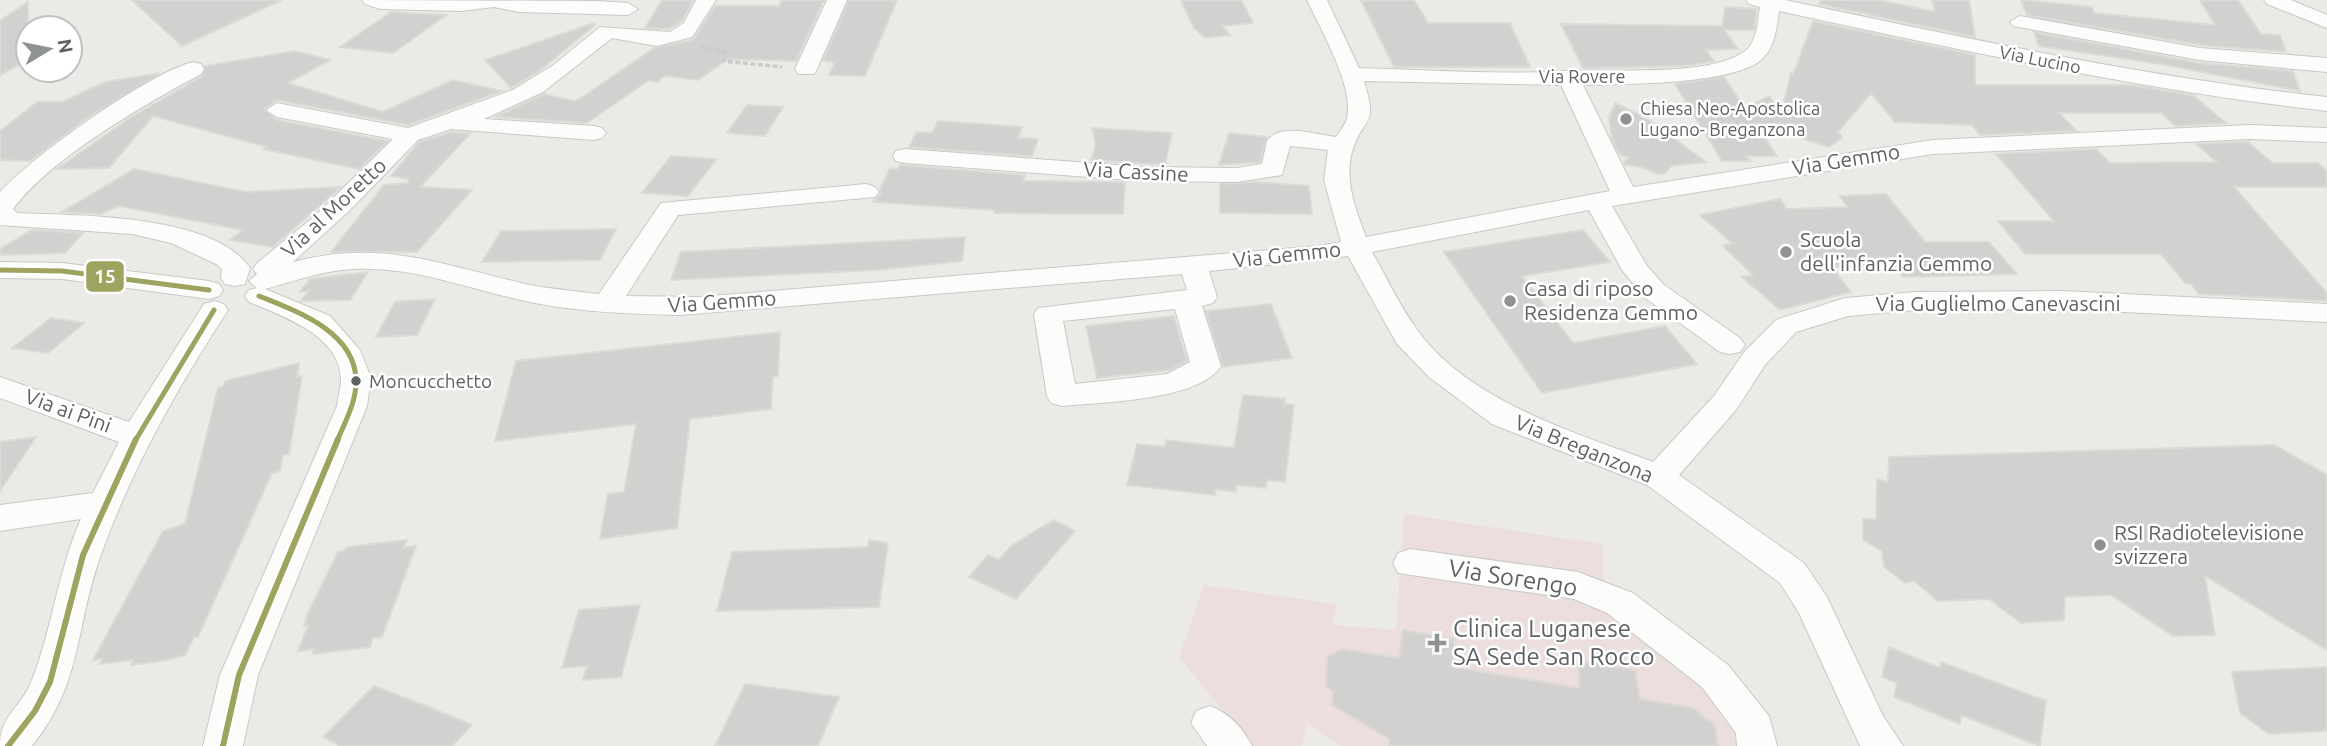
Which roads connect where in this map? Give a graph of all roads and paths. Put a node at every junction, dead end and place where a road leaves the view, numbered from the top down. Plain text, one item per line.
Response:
1 (372, 0) edge
2 (494, 0) edge
3 (706, 0) edge
4 (837, 0) edge
5 (1317, 0) edge
6 (2274, 0) edge
7 (1763, 2) edge
8 (633, 5) edge
9 (2020, 22) dead end
10 (2327, 22) edge
11 (607, 31) junction
12 (659, 39) junction
13 (2327, 65) edge
14 (193, 69) dead end
15 (806, 69) joint
16 (1351, 74) junction
17 (1568, 77) junction
18 (2298, 102) junction
19 (2327, 104) edge
20 (277, 110) dead end
21 (442, 123) junction
22 (594, 133) dead end
23 (410, 135) junction
24 (2319, 135) edge
25 (1343, 145) junction
26 (905, 156) dead end
27 (41, 169) junction
28 (0, 173) edge
29 (866, 192) dead end
30 (1625, 196) junction
31 (1598, 203) junction
32 (1357, 248) junction
33 (1193, 264) junction
34 (0, 270) edge
35 (253, 283) junction
36 (1186, 299) junction
37 (212, 300) junction
38 (607, 303) junction
39 (2327, 313) edge
40 (1730, 345) dead end
41 (0, 387) edge
42 (135, 436) junction
43 (1658, 477) junction
44 (103, 504) junction
45 (0, 518) edge
46 (1410, 563) dead end
47 (8, 746) edge
48 (223, 746) edge
49 (1757, 746) edge
50 (1883, 746) edge

1 - 2 street
2 - 8 street
3 - 12 street
4 - 15 street
5 - 16 street, Via Breganzona
6 - 10 street
7 - 17 street, Via Rovere
7 - 18 street, Via Lucino
8 - 11 street, Via al Moretto
9 - 13 street
11 - 12 street
11 - 21 street, Via al Moretto
12 - 15 path
14 - 27 street
16 - 17 street, Via Rovere
16 - 25 street, Via Breganzona
17 - 30 street
18 - 19 street, Via Lucino
18 - 24 street, Via Gemmo
20 - 23 street, Via al Moretto
21 - 22 street
21 - 23 street, Via al Moretto
23 - 35 street, Via al Moretto
24 - 30 street, Via Gemmo
25 - 26 street, Via Cassine
25 - 32 street, Via Breganzona
27 - 28 street
27 - 35 street
29 - 38 street
30 - 31 street, Via Gemmo
31 - 32 street, Via Gemmo
31 - 40 street
32 - 33 street, Via Gemmo
32 - 43 street, Via Breganzona
33 - 36 street
33 - 38 street, Via Gemmo
34 - 37 street
35 - 37 street
35 - 38 street, Via Gemmo
35 - 48 street
36 - 36 street
37 - 42 street
39 - 43 street, Via Guglielmo Canevascini
41 - 42 street, Via ai Pini
42 - 44 street
43 - 50 street, Via Breganzona
44 - 45 street
44 - 47 street
46 - 49 street, Via Sorengo

